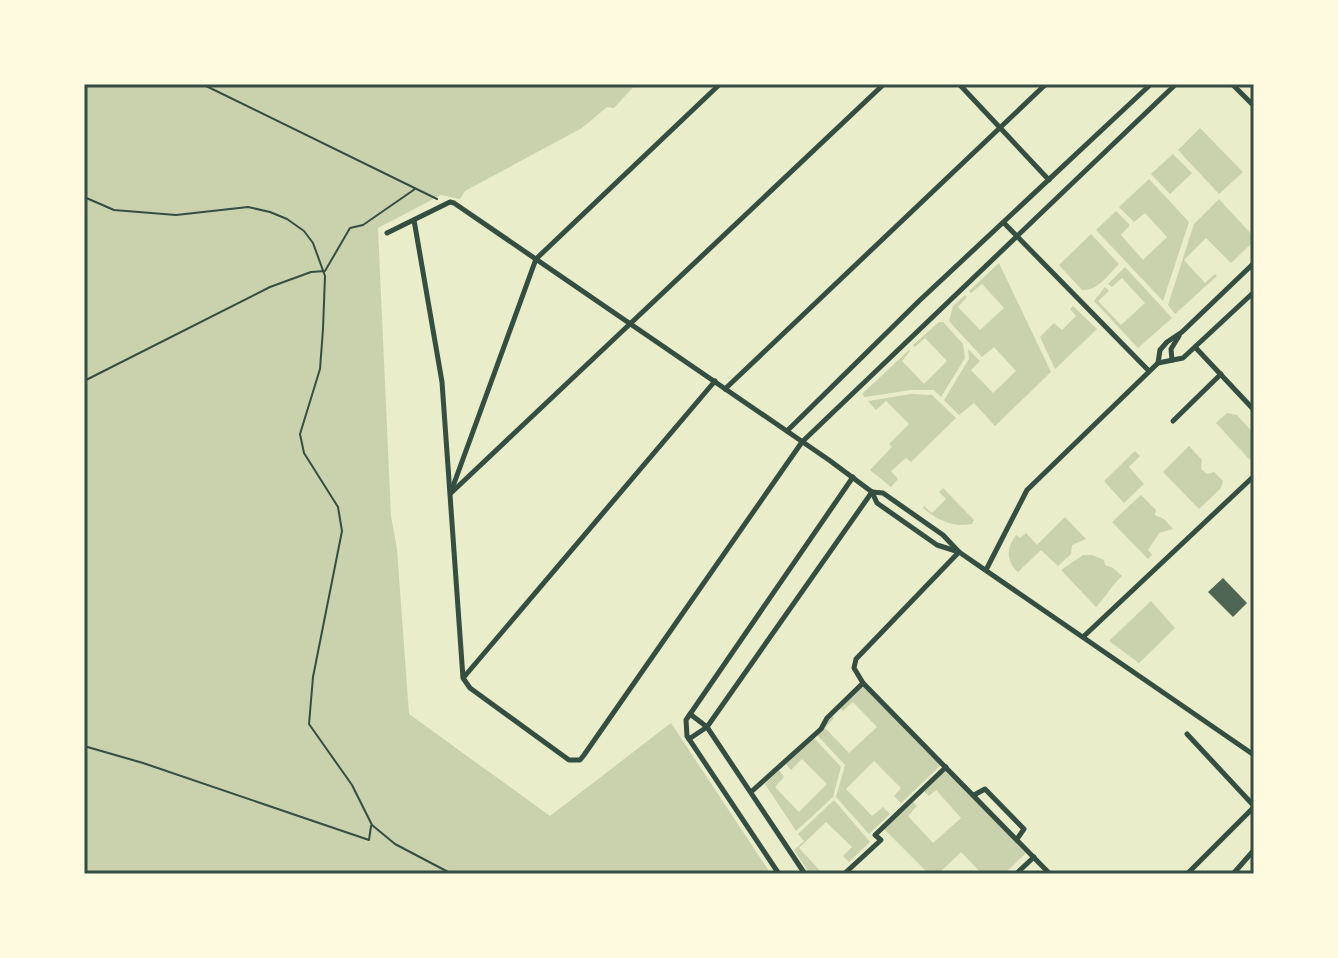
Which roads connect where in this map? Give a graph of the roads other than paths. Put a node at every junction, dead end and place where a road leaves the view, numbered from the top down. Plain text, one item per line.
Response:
1 (720, 84) edge
2 (884, 84) edge
3 (959, 84) edge
4 (1046, 84) edge
5 (1151, 84) edge
6 (1176, 84) edge
7 (1232, 84) edge
8 (1254, 106) edge
9 (999, 128) junction
10 (1049, 180) junction
11 (414, 220) junction
12 (1004, 223) junction
13 (387, 233) dead end
14 (1017, 236) junction
15 (536, 259) junction
16 (1254, 263) edge
17 (1254, 292) edge
18 (631, 324) junction
19 (1182, 332) junction
20 (1195, 347) junction
21 (1172, 360) junction
22 (1158, 363) junction
23 (1149, 371) junction
24 (1221, 374) junction
25 (715, 381) junction
26 (725, 389) junction
27 (1254, 410) edge
28 (1173, 421) dead end
29 (786, 431) junction
30 (802, 442) junction
31 (1254, 476) edge
32 (853, 477) junction
33 (872, 492) junction
34 (450, 494) junction
35 (959, 552) junction
36 (986, 570) junction
37 (1083, 637) junction
38 (463, 678) junction
39 (863, 683) junction
40 (690, 714) junction
41 (707, 727) junction
42 (1187, 734) dead end
43 (689, 739) junction
44 (1254, 755) edge
45 (946, 767) junction
46 (751, 792) junction
47 (974, 795) junction
48 (1254, 806) edge
49 (1017, 839) junction
50 (1254, 850) edge
51 (1034, 857) junction
52 (779, 874) edge
53 (805, 874) edge
54 (844, 874) edge
55 (1016, 874) edge
56 (1050, 874) edge
57 (1187, 874) edge
58 (1233, 874) edge

1 - 15 street
2 - 18 street
3 - 9 street
4 - 9 street
5 - 10 street
6 - 14 street
7 - 8 street
9 - 10 street
9 - 26 street
10 - 12 street
11 - 13 street
11 - 15 street
11 - 34 street
12 - 14 street
12 - 29 street
14 - 23 street
14 - 30 street
15 - 18 street
15 - 34 street
16 - 19 street
17 - 20 street
18 - 25 street
18 - 34 street
19 - 21 street
19 - 22 street
20 - 21 street
20 - 24 street
21 - 22 street
22 - 23 street
23 - 36 street
24 - 27 street
24 - 28 street
25 - 26 street
25 - 38 street
26 - 29 street
29 - 30 street
30 - 32 street
30 - 38 street
31 - 37 street
32 - 33 street
32 - 40 street
33 - 35 street
33 - 35 street
33 - 41 street
34 - 38 street
35 - 36 street
35 - 39 street
36 - 37 street
37 - 44 street
39 - 45 street
39 - 46 street
40 - 41 street
40 - 43 street
41 - 43 street
41 - 46 street
42 - 48 street
43 - 52 street
45 - 47 street
45 - 54 street
46 - 53 street
47 - 49 street
47 - 49 street
48 - 57 street
49 - 51 street
50 - 58 street
51 - 55 street
51 - 56 street

